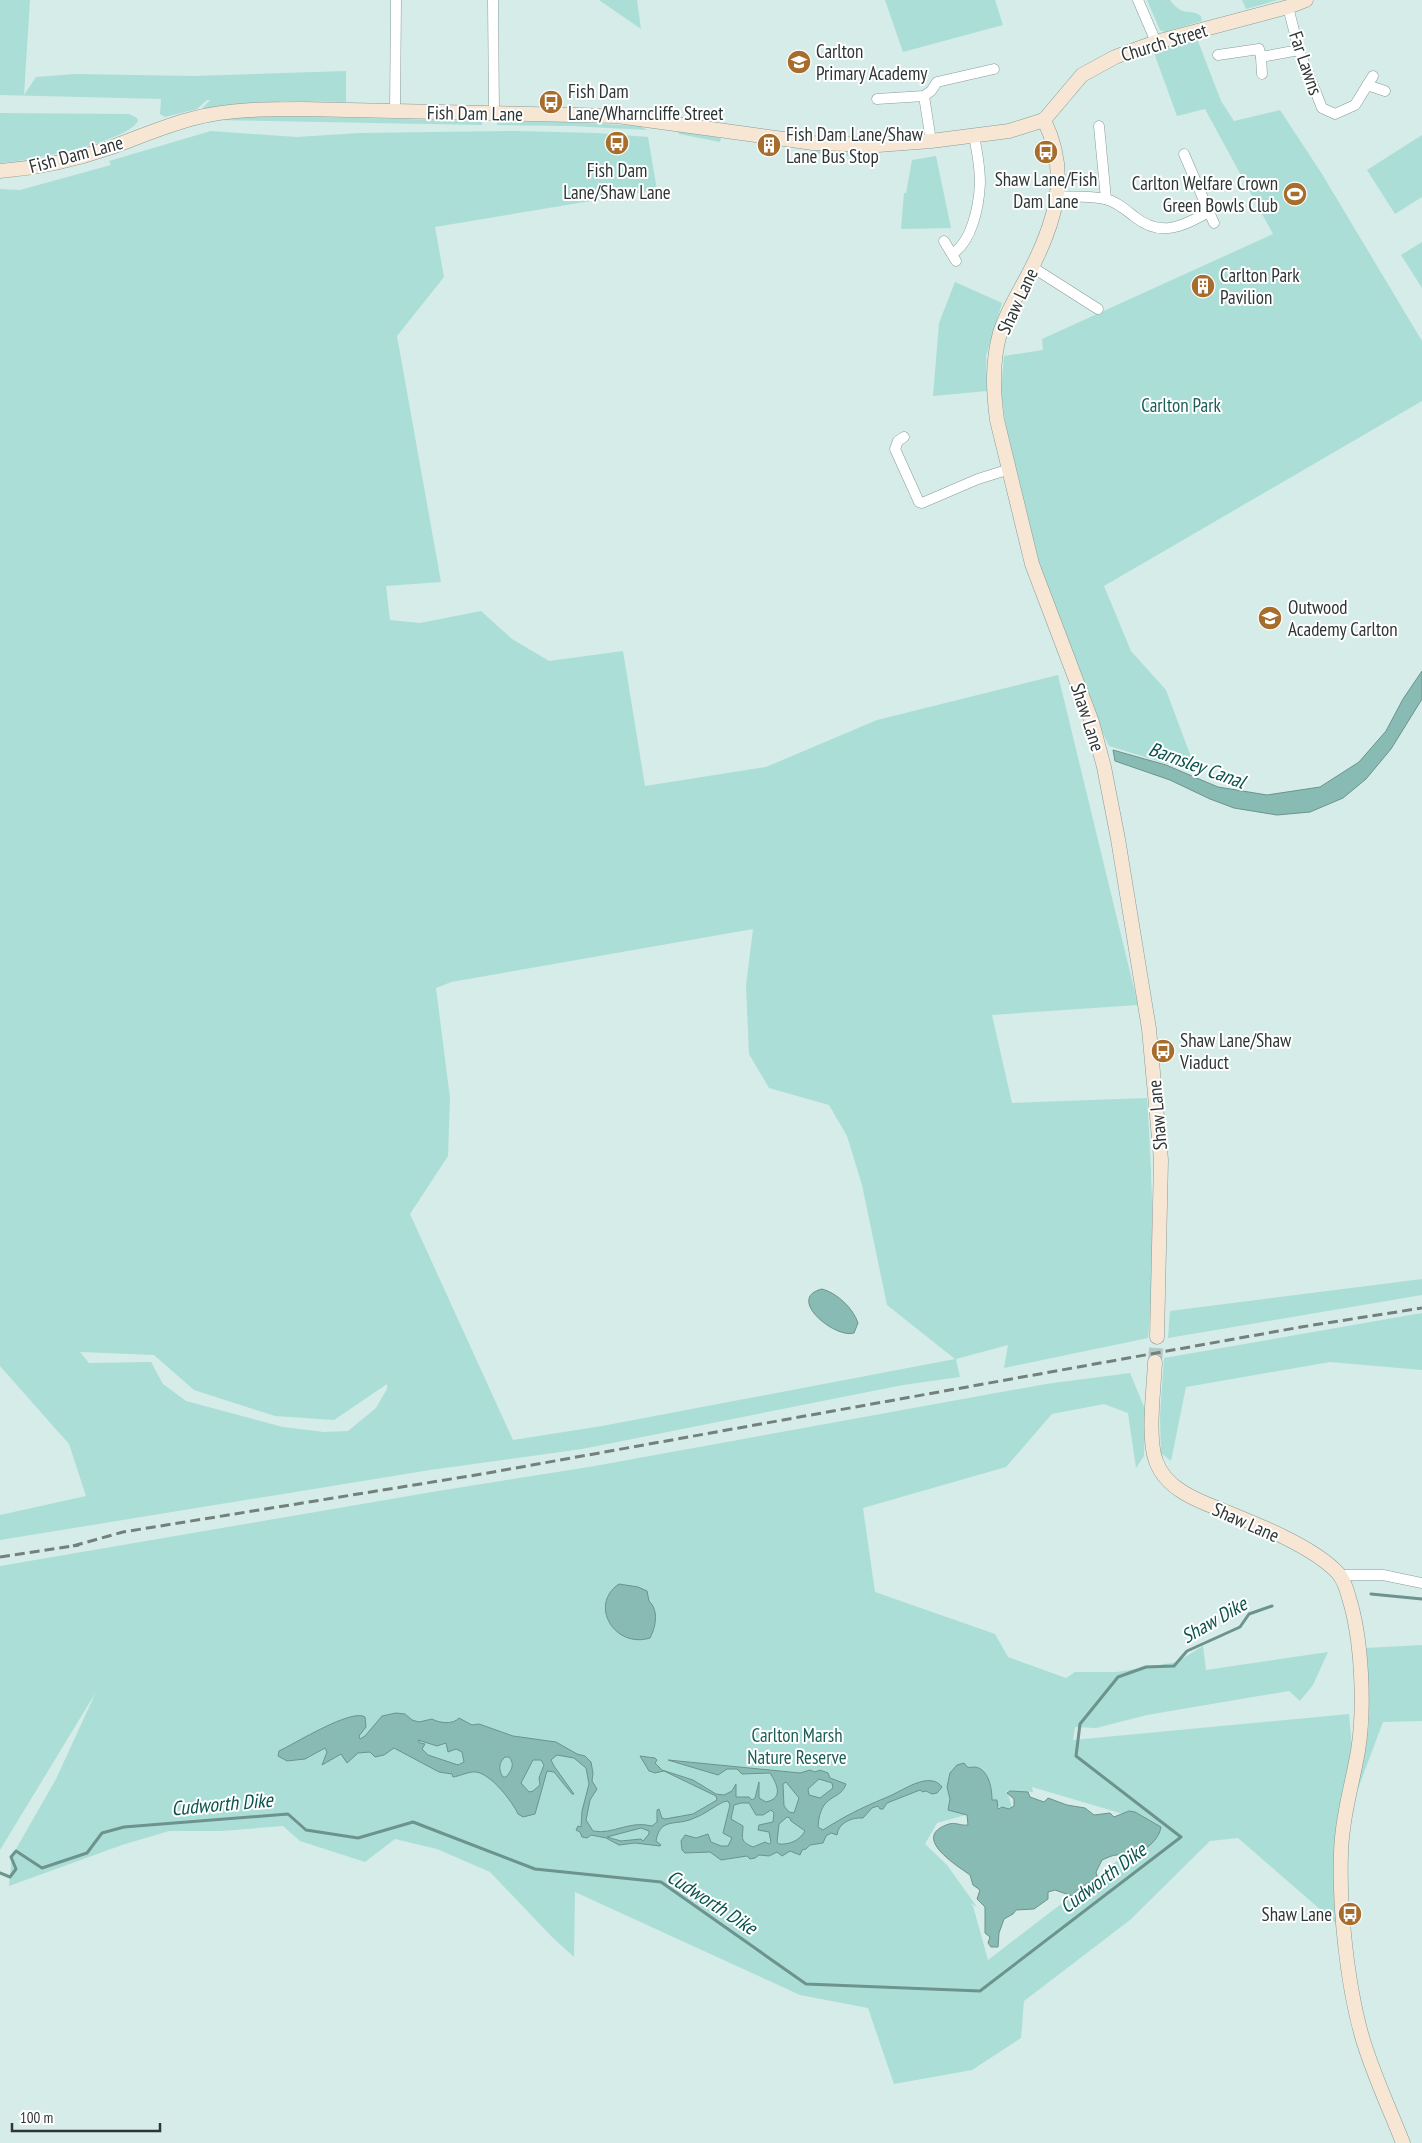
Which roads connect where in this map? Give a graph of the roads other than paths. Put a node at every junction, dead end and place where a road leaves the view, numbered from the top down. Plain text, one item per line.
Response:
1 (396, 0) edge
2 (493, 0) edge
3 (1138, 0) edge
4 (1306, 0) edge
5 (1288, 7) junction
6 (1156, 42) junction
7 (1299, 50) junction
8 (1218, 55) dead end
9 (1260, 57) junction
10 (994, 69) dead end
11 (1262, 74) dead end
12 (1373, 76) dead end
13 (1367, 86) junction
14 (1385, 91) dead end
15 (924, 96) junction
16 (877, 98) dead end
17 (395, 112) junction
18 (494, 114) junction
19 (1044, 120) junction
20 (1099, 126) dead end
21 (974, 136) junction
22 (931, 141) junction
23 (1184, 154) dead end
24 (0, 171) edge
25 (1058, 196) junction
26 (1106, 199) junction
27 (1209, 212) junction
28 (1214, 223) dead end
29 (944, 241) dead end
30 (1032, 267) junction
31 (1098, 309) dead end
32 (904, 437) dead end
33 (1010, 470) junction
34 (1157, 1337) tunnel mouth
35 (1155, 1362) tunnel mouth
36 (1340, 1575) junction
37 (1422, 1583) edge
38 (1403, 2143) edge

1 - 17 street
2 - 18 street
3 - 6 street
4 - 5 street, Church Street
5 - 6 street, Church Street
5 - 7 street, Far Lawns
6 - 19 street, Church Street
7 - 9 street
7 - 13 street, Far Lawns
8 - 9 street
9 - 11 street
10 - 15 street
12 - 13 street, Far Lawns
13 - 14 street
15 - 16 street
15 - 22 street
17 - 18 street, Fish Dam Lane
17 - 24 street, Fish Dam Lane
18 - 22 street, Fish Dam Lane
19 - 21 street, Fish Dam Lane
19 - 25 street, Shaw Lane
20 - 26 street
21 - 22 street, Fish Dam Lane
21 - 29 street
23 - 27 street
25 - 26 street
25 - 30 street, Shaw Lane
26 - 27 street
27 - 28 street
30 - 31 street
30 - 33 street, Shaw Lane
32 - 33 street
33 - 34 street, Shaw Lane
35 - 36 street, Shaw Lane
36 - 37 street
36 - 38 street

